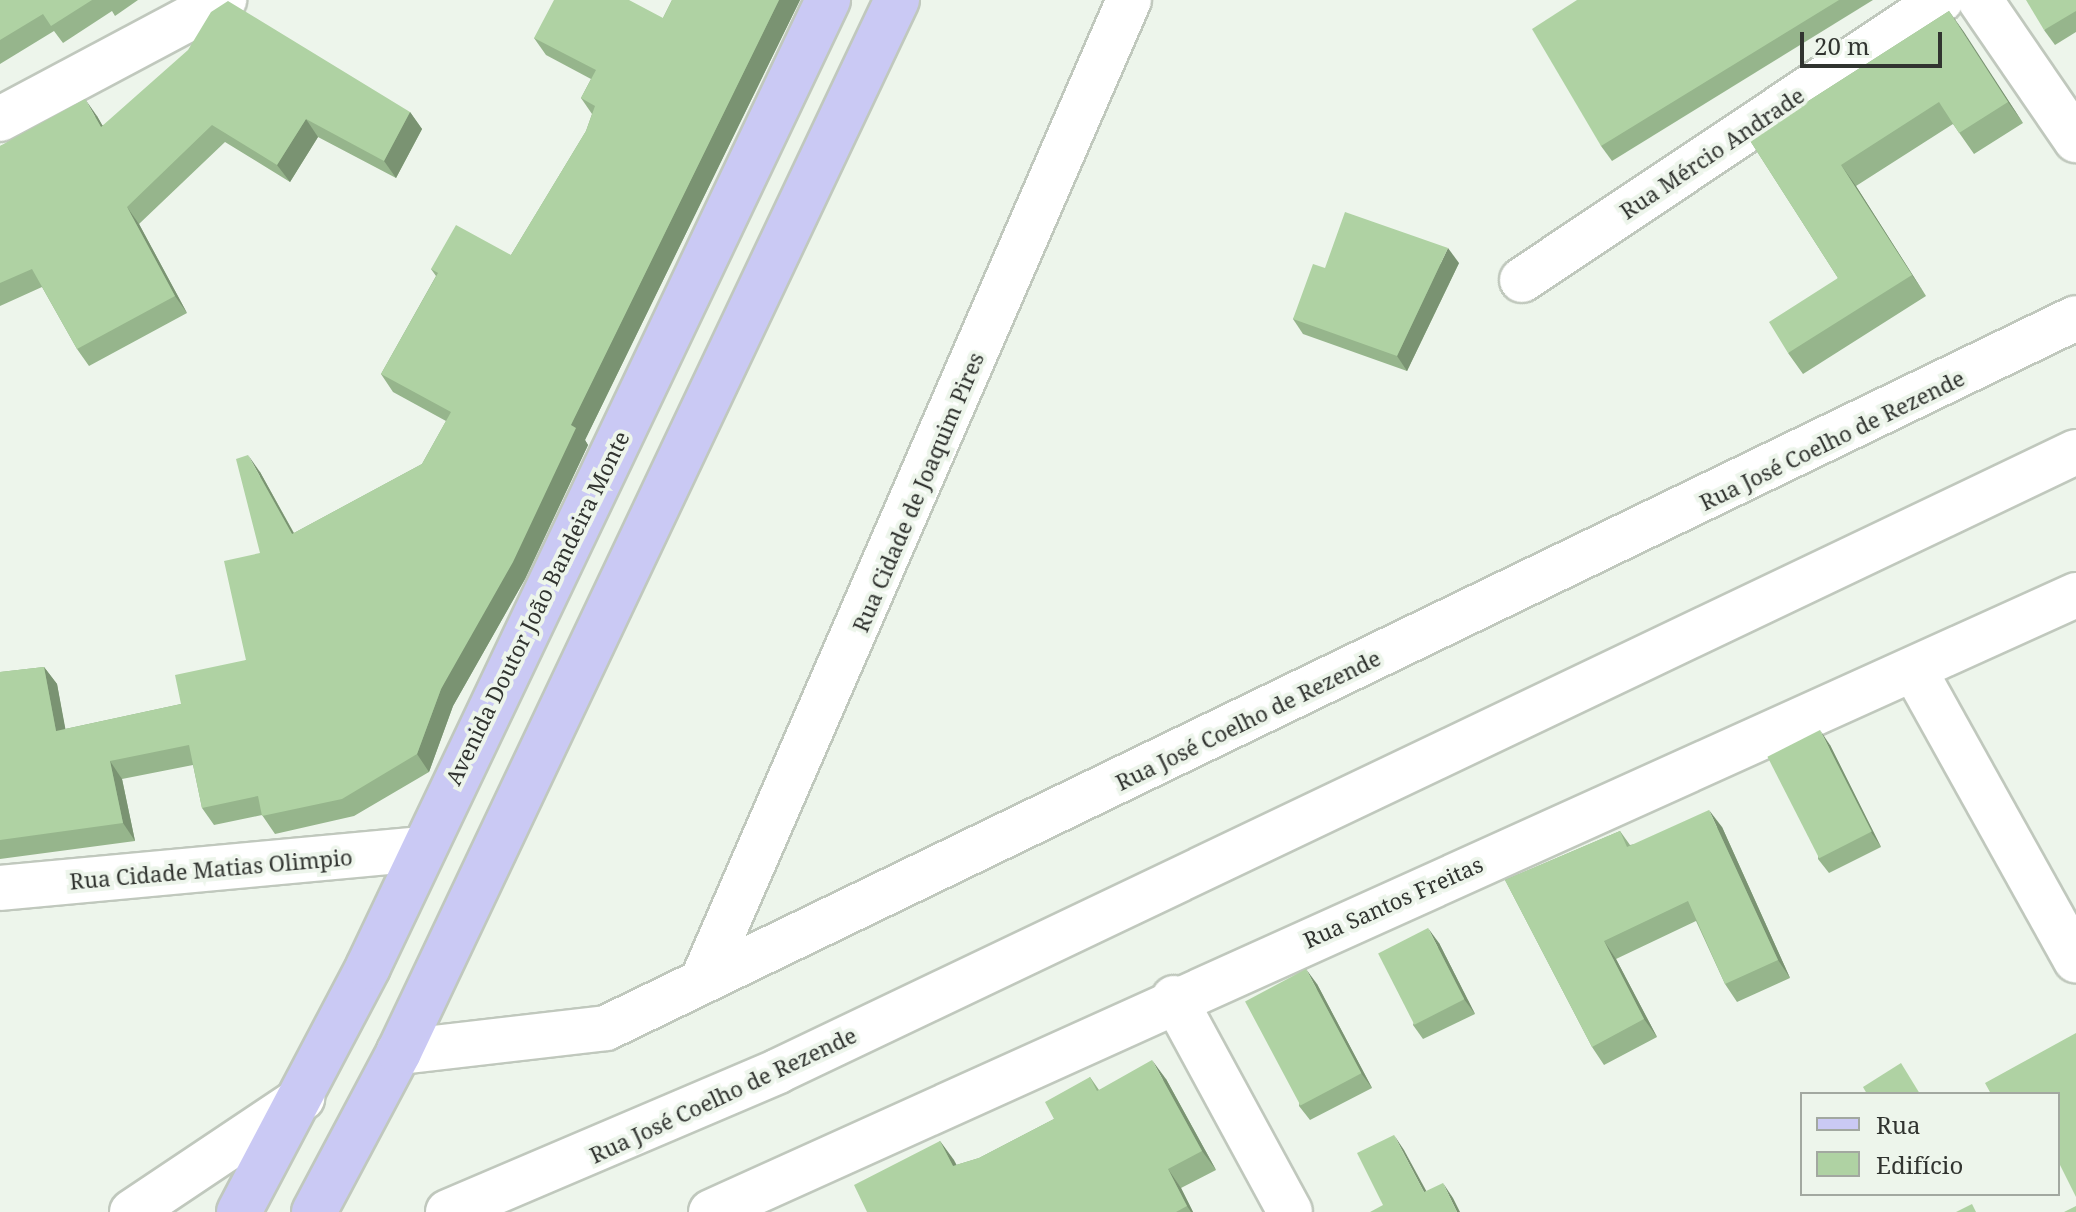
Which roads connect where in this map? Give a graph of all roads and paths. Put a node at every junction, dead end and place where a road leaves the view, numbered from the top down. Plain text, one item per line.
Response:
1 (224, 0) edge
2 (828, 0) edge
3 (897, 0) edge
4 (1129, 0) edge
5 (1941, 0) edge
6 (1980, 0) edge
7 (0, 119) edge
8 (2076, 140) edge
9 (1522, 280) dead end
10 (2076, 318) edge
11 (2076, 452) edge
12 (2076, 595) edge
13 (1916, 673) junction
14 (422, 849) junction
15 (0, 888) edge
16 (2076, 960) edge
17 (702, 981) junction
18 (1174, 998) junction
19 (399, 1052) junction
20 (302, 1098) junction
21 (132, 1212) edge
22 (239, 1212) edge
23 (314, 1212) edge
24 (448, 1212) edge
25 (711, 1212) edge
26 (1290, 1212) edge

1 - 7 street
2 - 14 main road, Avenida Doutor João Bandeira Monte
3 - 19 main road
4 - 17 street, Rua Cidade de Joaquim Pires
5 - 9 street, Rua Mércio Andrade
6 - 8 street
10 - 17 street, Rua José Coelho de Rezende
11 - 24 street, Rua José Coelho de Rezende
12 - 13 street, Rua Santos Freitas
13 - 16 street
13 - 18 street, Rua Santos Freitas
14 - 15 street, Rua Cidade Matias Olimpio
14 - 20 main road, Avenida Doutor João Bandeira Monte
17 - 19 street, Rua José Coelho de Rezende
18 - 25 street, Rua Santos Freitas
18 - 26 street
19 - 23 main road
20 - 21 street
20 - 22 main road, Avenida Doutor João Bandeira Monte

